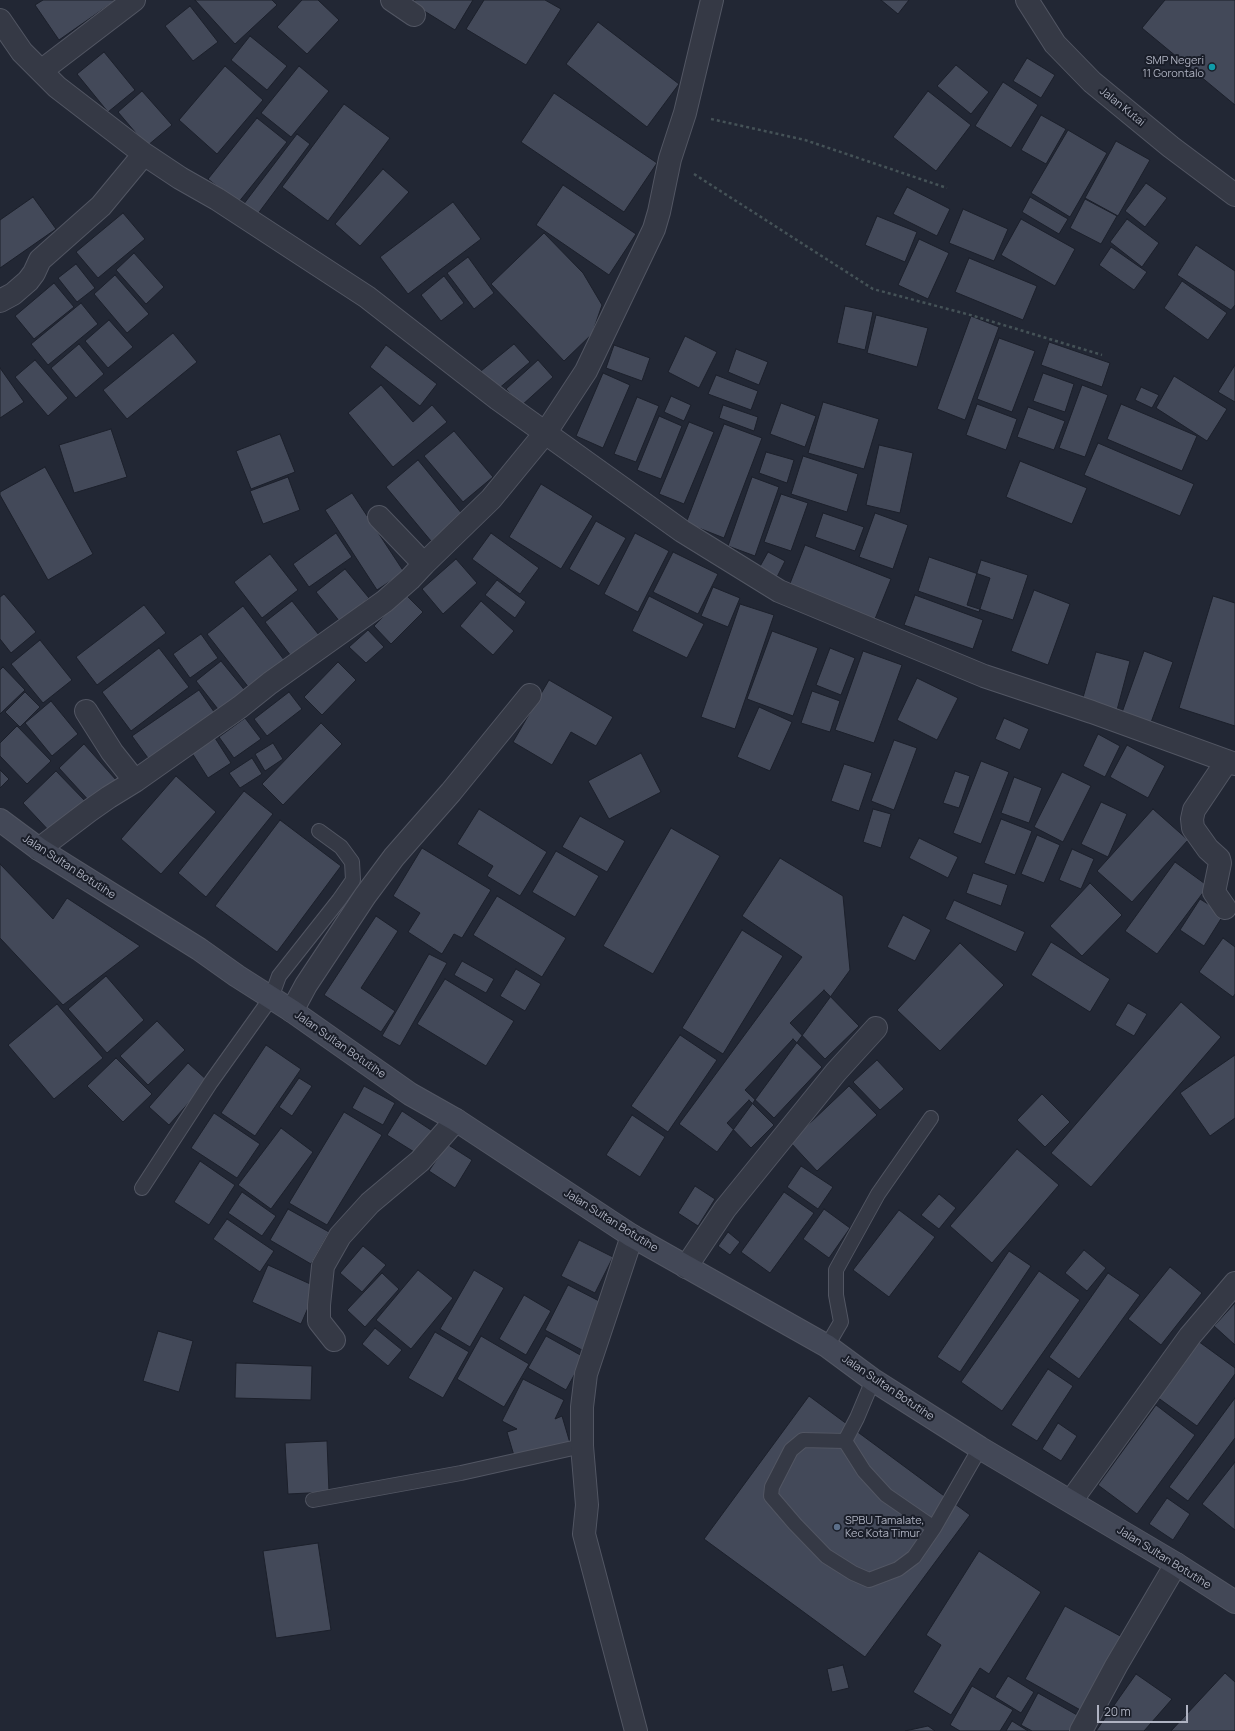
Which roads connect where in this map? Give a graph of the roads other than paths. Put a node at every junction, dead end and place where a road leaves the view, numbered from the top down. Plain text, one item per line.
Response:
1 (134, 0) edge
2 (392, 0) edge
3 (712, 0) edge
4 (1027, 0) edge
5 (414, 15) dead end
6 (0, 20) edge
7 (41, 72) junction
8 (144, 154) junction
9 (1235, 196) edge
10 (0, 301) edge
11 (546, 432) junction
12 (379, 517) dead end
13 (424, 564) junction
14 (530, 695) dead end
15 (86, 711) dead end
16 (1231, 762) edge
17 (135, 782) junction
18 (0, 820) edge
19 (319, 831) dead end
20 (40, 849) junction
21 (1225, 908) dead end
22 (271, 998) junction
23 (292, 1011) junction
24 (876, 1028) dead end
25 (930, 1118) dead end
26 (456, 1120) junction
27 (142, 1188) dead end
28 (632, 1236) junction
29 (686, 1267) junction
30 (1235, 1283) edge
31 (334, 1340) dead end
32 (827, 1346) junction
33 (873, 1380) junction
34 (845, 1441) junction
35 (582, 1446) junction
36 (980, 1448) junction
37 (313, 1500) dead end
38 (1071, 1501) junction
39 (934, 1528) junction
40 (1176, 1564) junction
41 (1235, 1602) edge
42 (636, 1731) edge
43 (1081, 1731) edge

1 - 7 street
2 - 5 street
3 - 11 street
4 - 9 street, Jalan Kutai
6 - 7 street
7 - 8 street
8 - 10 street
8 - 11 street
11 - 13 street
11 - 16 street
12 - 13 street
13 - 17 street
14 - 23 street
15 - 17 street
16 - 21 street
17 - 20 street
18 - 20 main road, Jalan Sultan Botutihe
19 - 22 lane
20 - 22 main road, Jalan Sultan Botutihe
22 - 23 main road, Jalan Sultan Botutihe
22 - 27 lane
23 - 26 main road, Jalan Sultan Botutihe
24 - 29 street
25 - 32 lane
26 - 28 main road, Jalan Sultan Botutihe
26 - 31 street
28 - 29 main road, Jalan Sultan Botutihe
28 - 35 street
29 - 32 main road, Jalan Sultan Botutihe
30 - 38 street
32 - 33 main road, Jalan Sultan Botutihe
33 - 34 lane
33 - 36 main road, Jalan Sultan Botutihe
34 - 39 lane
34 - 39 lane
35 - 37 lane
35 - 42 street
36 - 38 main road, Jalan Sultan Botutihe
36 - 39 lane
38 - 40 main road, Jalan Sultan Botutihe
40 - 41 main road, Jalan Sultan Botutihe
40 - 43 street

